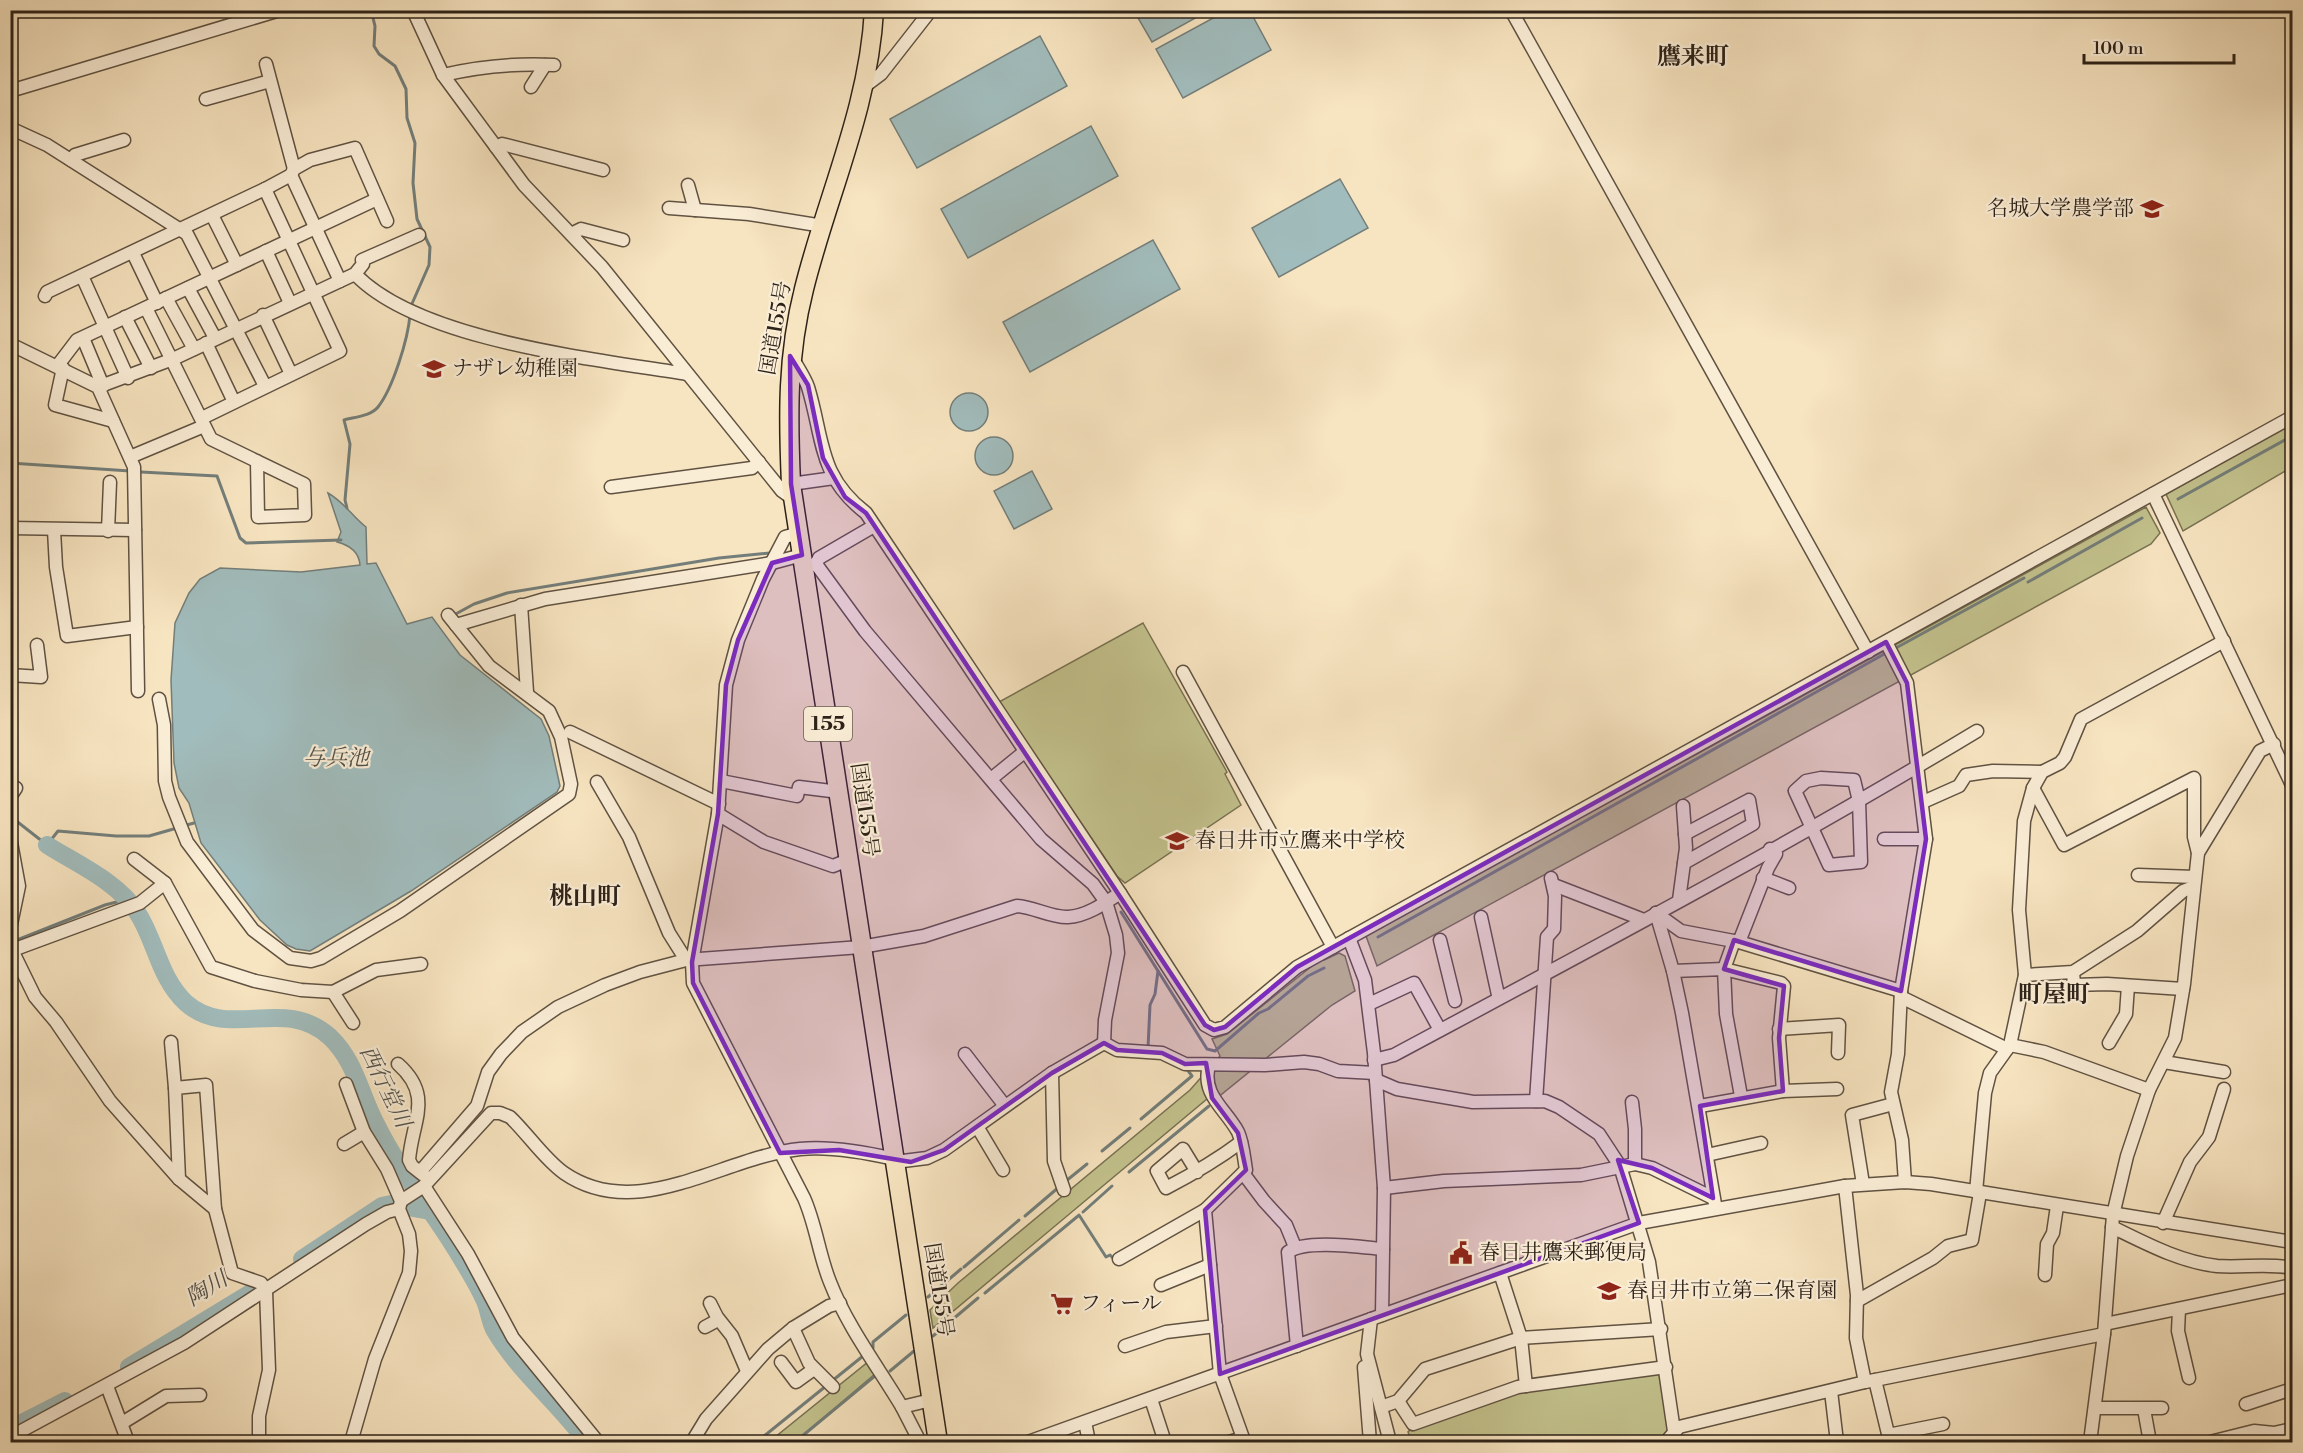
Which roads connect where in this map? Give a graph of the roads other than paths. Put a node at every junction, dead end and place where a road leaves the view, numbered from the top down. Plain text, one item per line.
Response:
1 (280, 10) edge
2 (413, 10) edge
3 (874, 10) edge
4 (931, 10) edge
5 (1511, 10) edge
6 (266, 64) dead end
7 (443, 75) junction
8 (270, 81) junction
9 (866, 86) junction
10 (531, 87) dead end
11 (10, 91) edge
12 (206, 99) dead end
13 (10, 128) edge
14 (124, 140) dead end
15 (496, 147) junction
16 (71, 160) junction
17 (603, 170) dead end
18 (292, 172) junction
19 (688, 185) dead end
20 (265, 189) junction
21 (377, 199) junction
22 (669, 208) dead end
23 (695, 210) junction
24 (212, 215) junction
25 (387, 221) dead end
26 (823, 226) junction
27 (315, 228) junction
28 (181, 230) junction
29 (571, 234) junction
30 (420, 235) dead end
31 (289, 240) junction
32 (623, 240) dead end
33 (266, 251) junction
34 (133, 253) junction
35 (237, 265) junction
36 (355, 274) junction
37 (82, 276) junction
38 (210, 277) junction
39 (340, 281) junction
40 (188, 288) junction
41 (313, 293) junction
42 (45, 296) dead end
43 (156, 303) junction
44 (290, 303) junction
45 (263, 315) junction
46 (125, 317) junction
47 (105, 327) junction
48 (237, 327) junction
49 (83, 338) junction
50 (210, 341) junction
51 (10, 344) edge
52 (194, 349) junction
53 (790, 356) junction
54 (173, 359) junction
55 (60, 367) junction
56 (151, 368) junction
57 (291, 374) junction
58 (687, 374) junction
59 (128, 378) junction
60 (266, 386) junction
61 (101, 387) junction
62 (234, 402) junction
63 (2292, 417) edge
64 (113, 421) junction
65 (203, 422) junction
66 (130, 456) junction
67 (257, 461) junction
68 (759, 462) junction
69 (834, 478) junction
70 (110, 483) dead end
71 (611, 487) dead end
72 (792, 491) junction
73 (2153, 494) junction
74 (874, 526) junction
75 (10, 528) edge
76 (54, 530) junction
77 (135, 530) junction
78 (108, 531) junction
79 (799, 533) junction
80 (772, 562) junction
81 (807, 562) junction
82 (521, 605) junction
83 (137, 627) junction
84 (2224, 641) junction
85 (1886, 642) junction
86 (37, 645) dead end
87 (1868, 652) junction
88 (1183, 672) dead end
89 (10, 675) edge
90 (138, 691) dead end
91 (527, 692) junction
92 (159, 699) dead end
93 (1977, 731) dead end
94 (570, 732) dead end
95 (2274, 744) junction
96 (1023, 753) junction
97 (1918, 767) junction
98 (2042, 772) junction
99 (991, 779) junction
100 (721, 781) junction
101 (597, 782) dead end
102 (2292, 785) edge
103 (2033, 788) junction
104 (839, 792) junction
105 (1859, 801) junction
106 (1923, 802) junction
107 (1683, 806) dead end
108 (718, 809) junction
109 (1812, 826) junction
110 (1685, 834) junction
111 (10, 837) edge
112 (1884, 839) dead end
113 (1926, 839) junction
114 (1770, 849) junction
115 (2198, 853) junction
116 (134, 859) dead end
117 (848, 860) junction
118 (1684, 863) junction
119 (2138, 875) dead end
120 (1763, 878) junction
121 (2194, 882) junction
122 (165, 883) junction
123 (1788, 888) dead end
124 (1120, 893) junction
125 (1679, 900) junction
126 (1106, 903) junction
127 (1656, 913) junction
128 (1481, 917) dead end
129 (1644, 920) junction
130 (10, 929) edge
131 (1349, 939) junction
132 (1440, 939) dead end
133 (1736, 941) junction
134 (861, 947) junction
135 (1333, 947) junction
136 (11, 949) edge
137 (689, 961) junction
138 (421, 964) dead end
139 (1724, 969) junction
140 (1673, 971) junction
141 (2073, 972) junction
142 (1546, 974) junction
143 (2025, 975) junction
144 (2128, 986) junction
145 (2183, 989) junction
146 (333, 992) junction
147 (1901, 994) junction
148 (1498, 995) dead end
149 (1455, 1001) dead end
150 (1369, 1004) junction
151 (352, 1023) dead end
152 (1779, 1029) junction
153 (1440, 1030) junction
154 (171, 1042) dead end
155 (1104, 1043) junction
156 (2109, 1043) dead end
157 (2009, 1047) junction
158 (1838, 1053) dead end
159 (965, 1054) dead end
160 (1374, 1060) junction
161 (2164, 1062) junction
162 (398, 1064) dead end
163 (1209, 1065) junction
164 (1052, 1072) junction
165 (2224, 1072) dead end
166 (1375, 1077) junction
167 (346, 1084) dead end
168 (175, 1088) junction
169 (1837, 1089) dead end
170 (2224, 1089) dead end
171 (2149, 1090) junction
172 (1783, 1091) junction
173 (1741, 1096) junction
174 (1536, 1101) junction
175 (1632, 1102) dead end
176 (1893, 1104) junction
177 (1005, 1106) junction
178 (1700, 1106) junction
179 (978, 1128) junction
180 (364, 1132) junction
181 (1241, 1142) junction
182 (1761, 1143) dead end
183 (344, 1144) dead end
184 (780, 1153) junction
185 (1707, 1155) junction
186 (895, 1160) junction
187 (1635, 1164) junction
188 (1620, 1166) junction
189 (1004, 1170) dead end
190 (1197, 1172) dead end
191 (1243, 1173) junction
192 (179, 1179) junction
193 (424, 1179) junction
194 (1905, 1182) junction
195 (1863, 1184) junction
196 (1845, 1186) junction
197 (1384, 1188) junction
198 (1064, 1190) dead end
199 (1978, 1192) junction
200 (1715, 1203) junction
201 (400, 1205) junction
202 (2057, 1206) junction
203 (215, 1209) junction
204 (1205, 1210) junction
205 (2112, 1221) junction
206 (1639, 1223) junction
207 (2163, 1223) junction
208 (2292, 1242) edge
209 (1295, 1247) junction
210 (1383, 1249) junction
211 (1119, 1259) dead end
212 (1210, 1265) junction
213 (2292, 1268) edge
214 (1500, 1273) junction
215 (2045, 1275) dead end
216 (1161, 1285) dead end
217 (2292, 1285) edge
218 (263, 1287) junction
219 (1857, 1301) junction
220 (710, 1303) dead end
221 (840, 1303) junction
222 (2179, 1309) junction
223 (1376, 1317) junction
224 (718, 1320) junction
225 (1216, 1326) junction
226 (705, 1327) dead end
227 (792, 1328) junction
228 (1661, 1329) junction
229 (2105, 1329) junction
230 (1521, 1338) junction
231 (1125, 1346) dead end
232 (1297, 1346) junction
233 (1366, 1354) junction
234 (781, 1362) dead end
235 (1666, 1367) junction
236 (814, 1369) junction
237 (747, 1371) junction
238 (1220, 1374) junction
239 (2189, 1378) dead end
240 (1870, 1381) junction
241 (107, 1386) junction
242 (1526, 1386) junction
243 (832, 1387) dead end
244 (2292, 1389) edge
245 (1831, 1391) junction
246 (200, 1395) dead end
247 (1150, 1399) junction
248 (931, 1400) junction
249 (1398, 1401) junction
250 (2246, 1404) dead end
251 (902, 1407) junction
252 (1381, 1407) junction
253 (2095, 1408) junction
254 (2162, 1408) dead end
255 (2144, 1409) junction
256 (1085, 1422) junction
257 (122, 1423) junction
258 (1943, 1424) dead end
259 (2292, 1429) edge
260 (1674, 1431) junction
261 (15, 1438) edge
262 (1889, 1439) edge
263 (126, 1442) edge
264 (259, 1443) edge
265 (351, 1443) edge
266 (598, 1443) edge
267 (692, 1443) edge
268 (921, 1443) edge
269 (938, 1443) edge
270 (1028, 1443) edge
271 (1089, 1443) edge
272 (1165, 1443) edge
273 (1229, 1443) edge
274 (1370, 1443) edge
275 (1390, 1443) edge
276 (1666, 1443) edge
277 (1838, 1443) edge
278 (2090, 1443) edge
279 (2150, 1443) edge
280 (2210, 1443) edge

1 - 11 street
2 - 7 street
3 - 9 highway, 国道155号 / 155
4 - 9 street
5 - 87 street
6 - 8 street
7 - 10 street
7 - 15 street
8 - 12 street
8 - 18 street
9 - 26 highway, 国道155号 / 155
13 - 16 street
14 - 16 street
15 - 17 street
15 - 29 street
16 - 28 street
18 - 20 street
18 - 21 street
18 - 27 street
19 - 23 street
20 - 24 street
20 - 31 street
21 - 25 street
21 - 27 street
22 - 23 street
23 - 26 street
24 - 28 street
24 - 35 street
26 - 53 highway, 国道155号 / 155
27 - 31 street
27 - 39 street
28 - 34 street
28 - 38 street
29 - 32 street
29 - 58 street
30 - 36 street
31 - 33 street
31 - 41 street
33 - 35 street
33 - 44 street
34 - 37 street
34 - 43 street
35 - 38 street
36 - 39 street
36 - 58 street
37 - 42 street
37 - 47 street
38 - 40 street
38 - 48 street
39 - 41 street
40 - 43 street
40 - 50 street
41 - 44 street
41 - 57 street
43 - 46 street
43 - 52 street
43 - 54 street
44 - 45 street
45 - 48 street
45 - 57 street
46 - 47 street
46 - 56 street
47 - 49 street
47 - 59 street
48 - 50 street
48 - 60 street
49 - 55 street
49 - 61 street
50 - 52 street
50 - 62 street
51 - 55 street
52 - 54 street
53 - 69 street
53 - 72 highway, 国道155号 / 155
54 - 56 street
54 - 65 street
55 - 61 street
55 - 64 street
56 - 59 street
57 - 60 street
58 - 68 street
59 - 61 street
60 - 62 street
61 - 64 street
62 - 65 street
63 - 73 street
64 - 66 street
65 - 66 street
65 - 67 street
66 - 77 street
67 - 67 street
68 - 71 street
68 - 72 street
69 - 72 street
69 - 74 street
70 - 78 street
72 - 79 highway, 国道155号 / 155
73 - 84 street
73 - 85 street
74 - 81 street
74 - 96 street
75 - 76 street
76 - 78 street
76 - 83 street
77 - 78 street
77 - 83 street
79 - 80 street
79 - 81 highway, 国道155号 / 155
80 - 81 street
80 - 82 street
80 - 100 street
81 - 99 street
81 - 104 highway, 国道155号 / 155
82 - 91 street
82 - 91 street
83 - 90 street
84 - 95 street
84 - 98 street
85 - 87 street
85 - 97 street
86 - 89 street
87 - 131 street
88 - 135 street
91 - 92 street
93 - 97 street
94 - 108 street
95 - 102 street
95 - 115 street
96 - 99 street
96 - 124 street
97 - 105 street
97 - 106 street
98 - 103 street
98 - 106 street
99 - 126 street
100 - 104 street
100 - 108 street
101 - 137 street
103 - 115 street
103 - 143 street
104 - 117 highway, 国道155号 / 155
105 - 109 street
105 - 109 street
105 - 109 street
106 - 113 street
107 - 110 street
108 - 117 street
108 - 137 street
109 - 114 street
110 - 118 street
110 - 118 street
111 - 130 street
112 - 113 street
113 - 147 street
114 - 120 street
114 - 125 street
115 - 121 street
116 - 122 street
117 - 134 highway, 国道155号 / 155
118 - 125 street
119 - 121 street
120 - 123 street
120 - 133 street
121 - 141 street
121 - 145 street
122 - 136 street
122 - 146 street
124 - 126 street
124 - 135 street
125 - 127 street
126 - 134 street
126 - 155 street
127 - 129 street
127 - 133 street
127 - 140 street
128 - 148 street
129 - 142 street
129 - 142 street
131 - 135 street
131 - 150 street
132 - 149 street
133 - 139 street
133 - 147 street
134 - 137 street
134 - 186 highway, 国道155号 / 155
136 - 192 street
137 - 184 street
137 - 193 street
138 - 146 street
139 - 140 street
139 - 152 street
139 - 173 street
140 - 178 street
141 - 143 street
141 - 144 street
142 - 153 street
142 - 174 street
143 - 157 street
144 - 145 street
144 - 156 street
145 - 161 street
146 - 151 street
147 - 157 street
147 - 176 street
150 - 153 street
150 - 160 street
152 - 158 street
152 - 172 street
153 - 160 street
154 - 168 street
155 - 163 street
155 - 164 street
157 - 171 street
157 - 199 street
159 - 177 street
160 - 166 street
161 - 165 street
161 - 171 street
162 - 193 street
163 - 166 street
163 - 181 street
164 - 177 street
164 - 198 street
166 - 174 street
166 - 197 street
167 - 180 street
168 - 192 street
168 - 203 street
169 - 172 street
170 - 207 street
171 - 205 street
172 - 173 street
173 - 178 street
174 - 188 street
175 - 187 street
176 - 194 street
176 - 195 street
177 - 179 street
178 - 185 street
179 - 186 street
179 - 189 street
180 - 183 street
180 - 201 street
181 - 190 street
181 - 191 street
182 - 185 street
184 - 186 street
184 - 193 street
184 - 221 street
185 - 200 street
186 - 248 highway, 国道155号 / 155
187 - 188 street
187 - 200 street
188 - 197 street
188 - 206 street
191 - 204 street
191 - 209 street
192 - 203 street
193 - 201 street
193 - 266 street
194 - 195 street
194 - 199 street
195 - 196 street
196 - 200 street
196 - 219 street
197 - 210 street
199 - 202 street
199 - 219 street
200 - 206 street
201 - 218 street
201 - 265 street
202 - 205 street
202 - 215 street
203 - 218 street
204 - 211 street
204 - 212 street
205 - 207 street
205 - 213 street
205 - 229 street
206 - 214 street
206 - 228 street
207 - 208 street
209 - 210 street
209 - 232 street
210 - 223 street
212 - 216 street
212 - 225 street
214 - 223 street
214 - 230 street
217 - 222 street
218 - 241 street
218 - 264 street
219 - 240 street
220 - 224 street
221 - 227 street
221 - 251 street
222 - 229 street
222 - 239 street
223 - 232 street
223 - 233 street
224 - 226 street
224 - 237 street
225 - 231 street
225 - 238 street
227 - 236 street
227 - 237 street
228 - 230 street
228 - 235 street
229 - 240 street
229 - 253 street
230 - 242 street
230 - 249 street
232 - 238 street
233 - 252 street
233 - 274 street
234 - 236 street
235 - 242 street
235 - 260 street
236 - 243 street
237 - 267 street
238 - 247 street
238 - 273 street
240 - 245 street
240 - 262 street
241 - 257 street
241 - 261 street
242 - 249 street
244 - 250 street
245 - 260 street
245 - 277 street
246 - 257 street
247 - 256 street
247 - 272 street
248 - 251 street
248 - 269 highway, 国道155号 / 155
249 - 252 street
251 - 268 street
252 - 275 street
253 - 255 street
253 - 278 street
254 - 255 street
255 - 279 street
256 - 270 street
256 - 271 street
257 - 263 street
258 - 262 street
259 - 280 street
260 - 276 street

